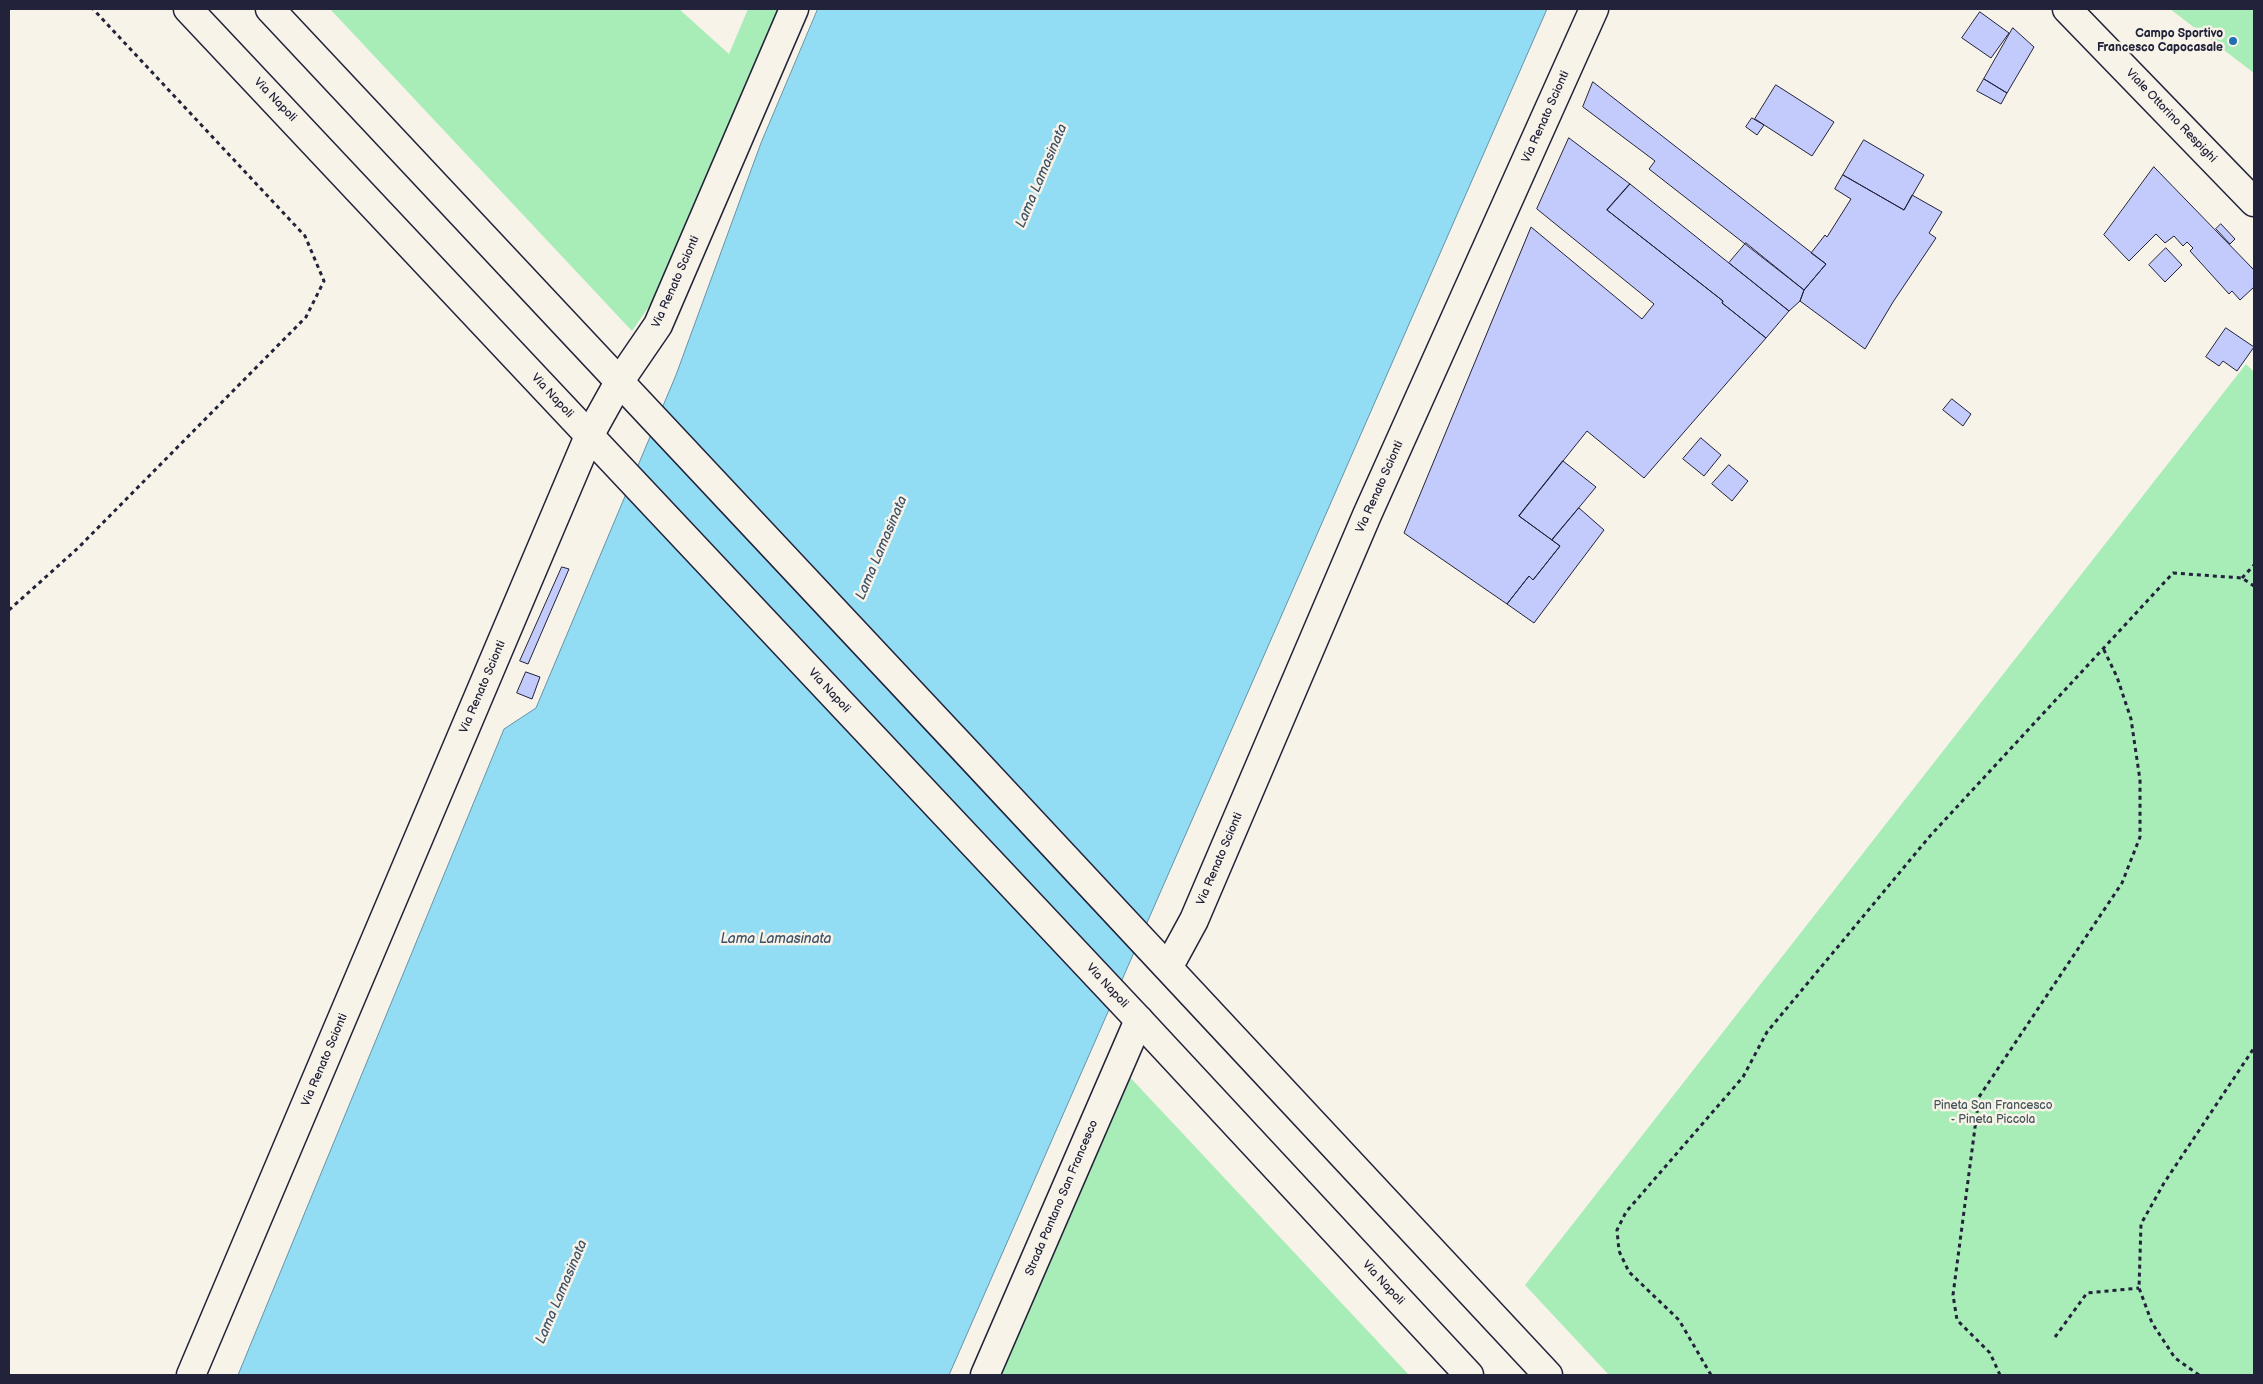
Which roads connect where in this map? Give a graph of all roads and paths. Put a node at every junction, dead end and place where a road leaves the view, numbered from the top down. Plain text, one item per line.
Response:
1 (93, 9) edge
2 (188, 9) edge
3 (270, 9) edge
4 (794, 9) edge
5 (1594, 9) edge
6 (2067, 9) edge
7 (2254, 202) edge
8 (619, 382) junction
9 (589, 436) junction
10 (2254, 565) edge
11 (2242, 578) junction
12 (2254, 586) edge
13 (9, 610) edge
14 (2103, 648) junction
15 (1168, 966) junction
16 (1139, 1020) junction
17 (2254, 1048) edge
18 (2139, 1288) junction
19 (2055, 1338) dead end
20 (191, 1375) edge
21 (985, 1375) edge
22 (1469, 1375) edge
23 (1548, 1375) edge
24 (1711, 1375) edge
25 (2000, 1375) edge
26 (2198, 1375) edge

1 - 13 path
2 - 9 main road, Via Napoli
3 - 8 main road
4 - 8 main road, Via Renato Scionti
5 - 15 main road, Via Renato Scionti
6 - 7 main road, Viale Ottorino Respighi
8 - 9 main road, Via Renato Scionti
8 - 15 main road
9 - 16 main road, Via Napoli
9 - 20 main road, Via Renato Scionti
10 - 11 path
11 - 12 path
11 - 14 path
14 - 24 path
14 - 25 path
15 - 23 main road
16 - 21 main road, Strada Pantano San Francesco
16 - 22 main road, Via Napoli
17 - 18 path
18 - 19 path
18 - 26 path

